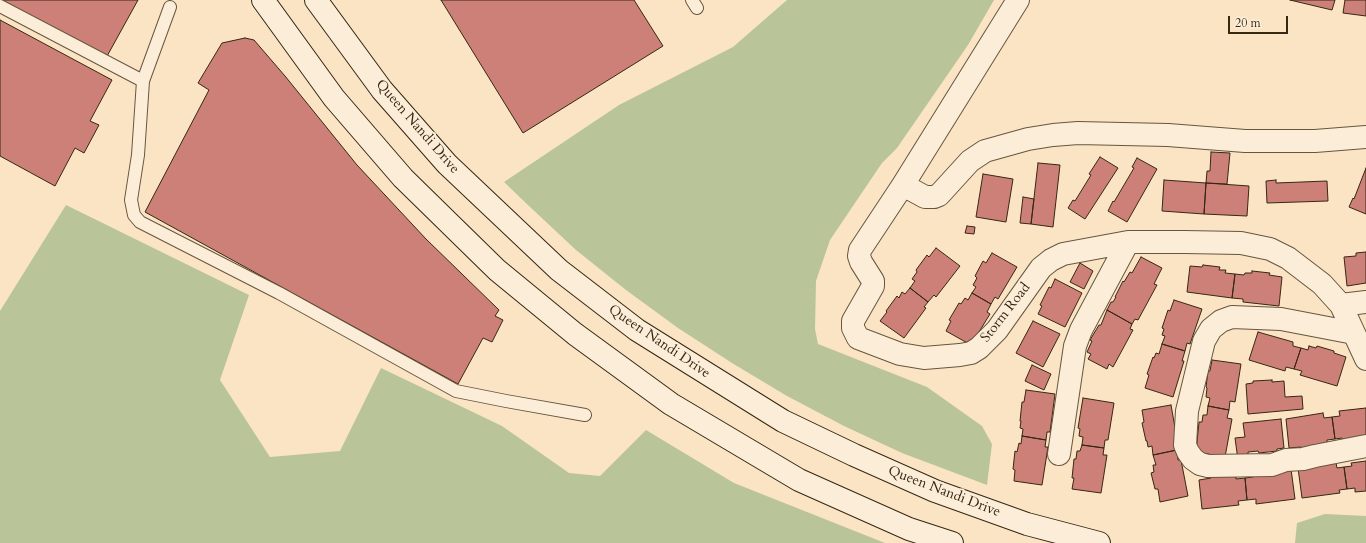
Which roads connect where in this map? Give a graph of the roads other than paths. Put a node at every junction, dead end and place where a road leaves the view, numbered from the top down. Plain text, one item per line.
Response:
1 (263, 0) edge
2 (316, 0) edge
3 (1018, 0) edge
4 (0, 6) edge
5 (170, 7) dead end
6 (143, 81) junction
7 (1366, 137) edge
8 (903, 185) junction
9 (1128, 242) junction
10 (1366, 302) edge
11 (1341, 305) junction
12 (1354, 333) junction
13 (1366, 359) edge
14 (585, 415) dead end
15 (1366, 446) edge
16 (1059, 454) dead end
17 (952, 543) edge
18 (1099, 543) edge

1 - 17 street
2 - 18 street, Queen Nandi Drive
3 - 8 street, Storm Road
4 - 6 lane
5 - 6 lane
6 - 14 lane
7 - 8 street
8 - 9 street, Storm Road
9 - 11 street, Storm Road
9 - 16 street
10 - 11 street
11 - 12 street, Storm Road
12 - 13 street, Storm Road
12 - 15 street

